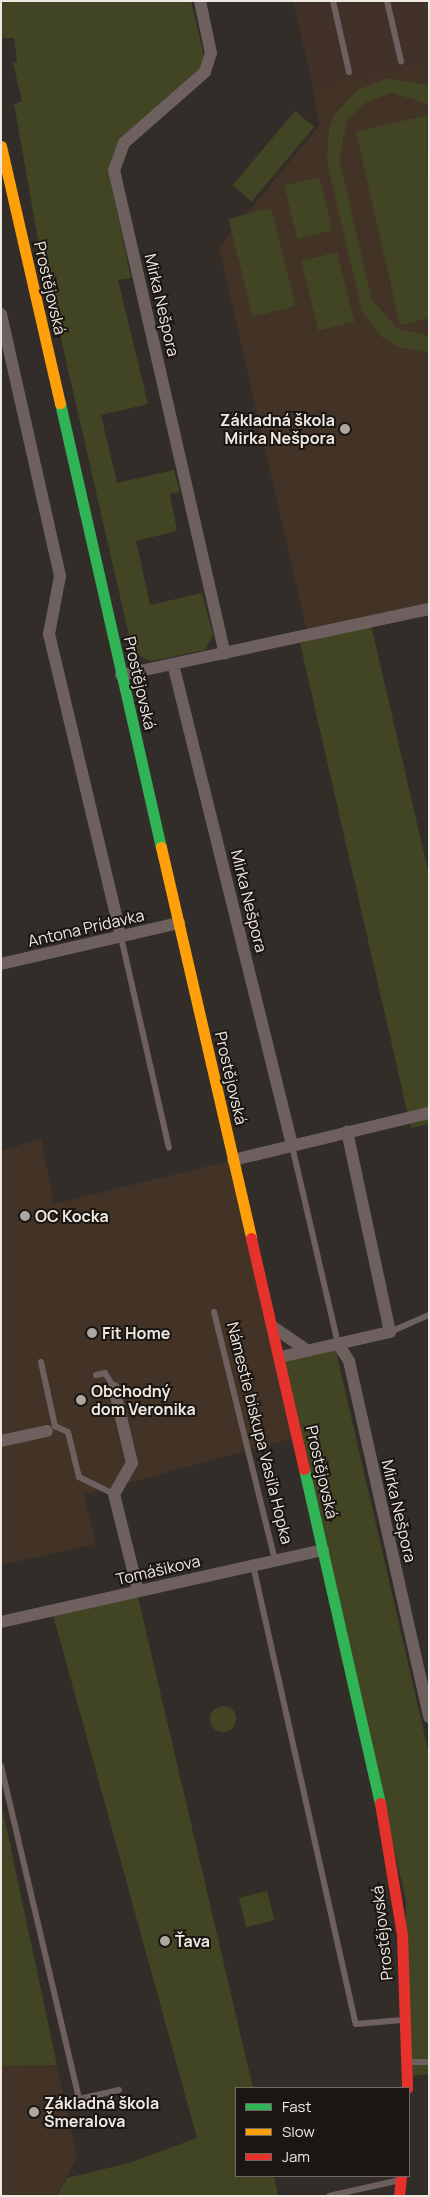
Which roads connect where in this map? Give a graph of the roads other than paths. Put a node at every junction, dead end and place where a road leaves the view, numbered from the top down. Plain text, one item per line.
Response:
1 (200, 1) edge
2 (333, 1) edge
3 (387, 1) edge
4 (401, 61) dead end
5 (349, 72) dead end
6 (1, 146) edge
7 (1, 314) edge
8 (429, 610) edge
9 (226, 653) junction
10 (174, 664) junction
11 (121, 675) junction
12 (179, 922) junction
13 (120, 937) junction
14 (1, 964) edge
15 (429, 1113) edge
16 (347, 1132) junction
17 (292, 1146) junction
18 (169, 1148) dead end
19 (233, 1160) junction
20 (214, 1312) dead end
21 (429, 1315) edge
22 (273, 1327) junction
23 (390, 1332) junction
24 (338, 1344) junction
25 (308, 1351) junction
26 (280, 1357) junction
27 (41, 1362) dead end
28 (96, 1375) dead end
29 (114, 1388) joint
30 (46, 1431) dead end
31 (1, 1441) edge
32 (114, 1494) junction
33 (322, 1550) junction
34 (274, 1560) junction
35 (253, 1565) junction
36 (138, 1591) junction
37 (1, 1622) edge
38 (429, 1717) edge
39 (1, 1766) edge
40 (406, 2020) junction
41 (408, 2062) junction
42 (429, 2062) edge
43 (407, 2087) edge
44 (120, 2090) dead end
45 (401, 2178) edge
46 (329, 2196) edge
47 (399, 2196) edge

1 - 9 street, Mirka Nešpora
2 - 5 lane
3 - 4 lane
6 - 11 street, Prostějovská
7 - 13 street
8 - 9 street
9 - 10 street
10 - 11 street
10 - 17 street, Mirka Nešpora
11 - 12 street, Prostějovská
12 - 13 street, Antona Prídavka
12 - 19 street, Prostějovská
13 - 14 street, Antona Prídavka
13 - 18 lane
15 - 16 street
16 - 17 street
16 - 23 street
17 - 19 street
17 - 24 lane
19 - 22 street, Prostějovská
20 - 34 lane, Námestie biskupa Vasiľa Hopka
21 - 23 lane
22 - 25 street
22 - 26 street, Prostějovská
23 - 24 street
24 - 25 street
24 - 38 street, Mirka Nešpora
25 - 26 street
26 - 33 street, Prostějovská
27 - 32 lane
28 - 29 lane
29 - 32 street
30 - 31 street
32 - 36 street
33 - 34 street, Tomášikova
33 - 40 street, Prostějovská
34 - 35 street, Tomášikova
35 - 36 street, Tomášikova
35 - 40 lane
36 - 37 street, Tomášikova
39 - 44 lane
40 - 41 street, Prostějovská
41 - 42 lane
41 - 43 street, Prostějovská
45 - 46 lane
45 - 47 street

